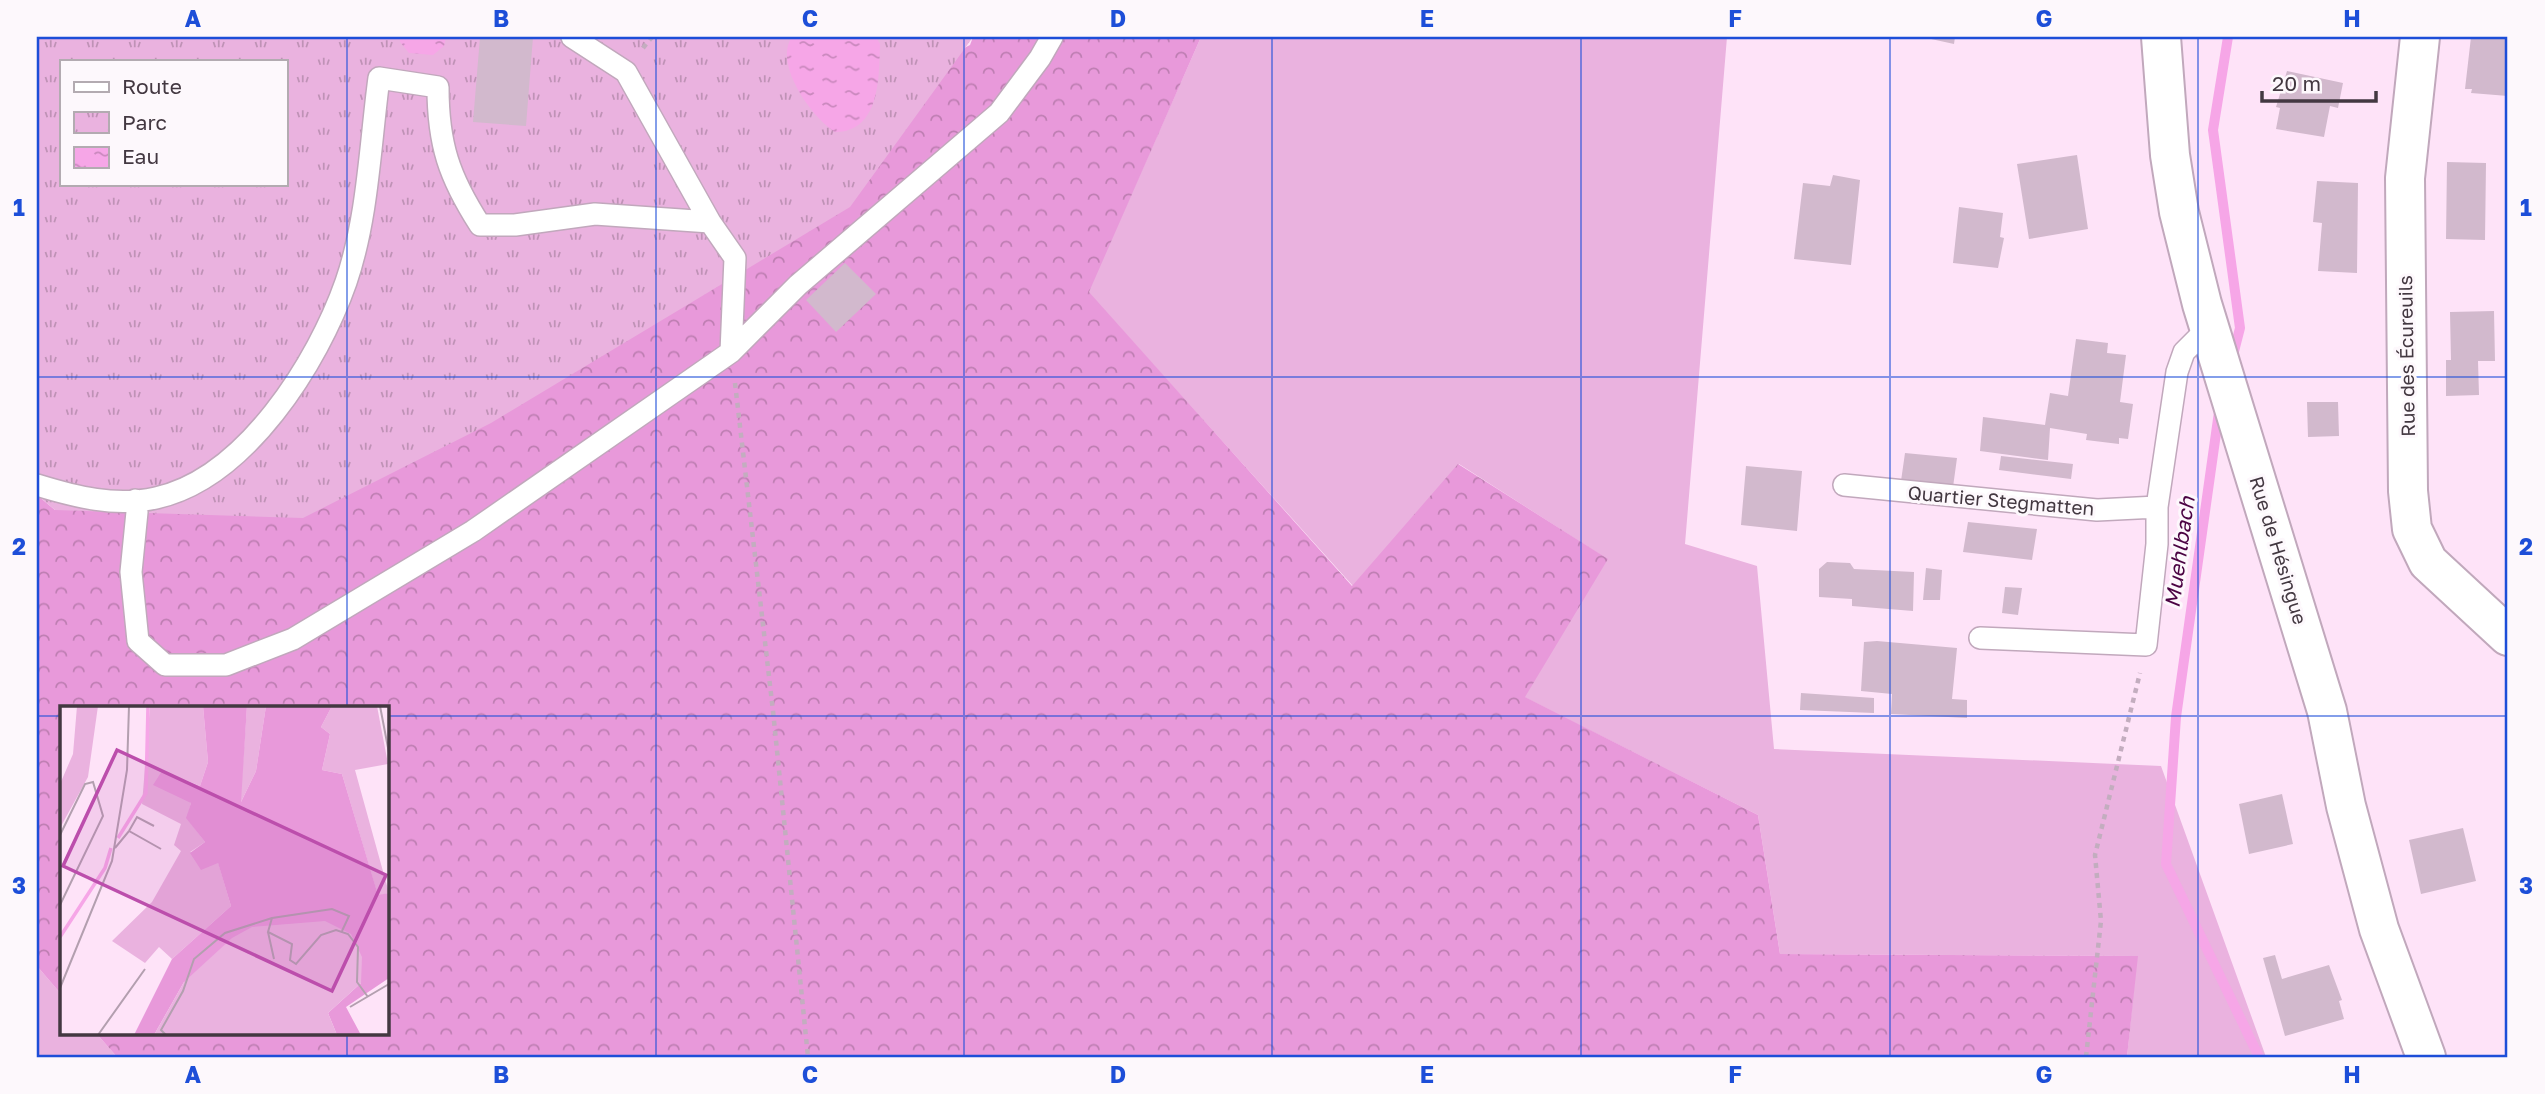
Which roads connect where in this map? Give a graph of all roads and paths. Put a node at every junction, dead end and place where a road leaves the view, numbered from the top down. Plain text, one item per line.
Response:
1 (572, 37) edge
2 (1052, 37) edge
3 (2161, 37) edge
4 (2420, 37) edge
5 (710, 222) junction
6 (2212, 334) junction
7 (731, 352) junction
8 (37, 485) edge
9 (1844, 485) dead end
10 (135, 500) junction
11 (2157, 507) junction
12 (2508, 636) edge
13 (1980, 638) dead end
14 (2146, 645) junction
15 (808, 1057) edge
16 (2086, 1057) edge
17 (2426, 1057) edge

1 - 5 lane
2 - 7 lane
3 - 6 street, Rue de Hésingue
4 - 12 street, Rue des Écureuils
5 - 7 lane
5 - 10 lane
6 - 11 lane
6 - 17 street, Rue de Hésingue
7 - 10 lane
7 - 15 path
8 - 10 lane
9 - 11 lane, Quartier Stegmatten
11 - 14 lane
13 - 14 lane
14 - 16 path

